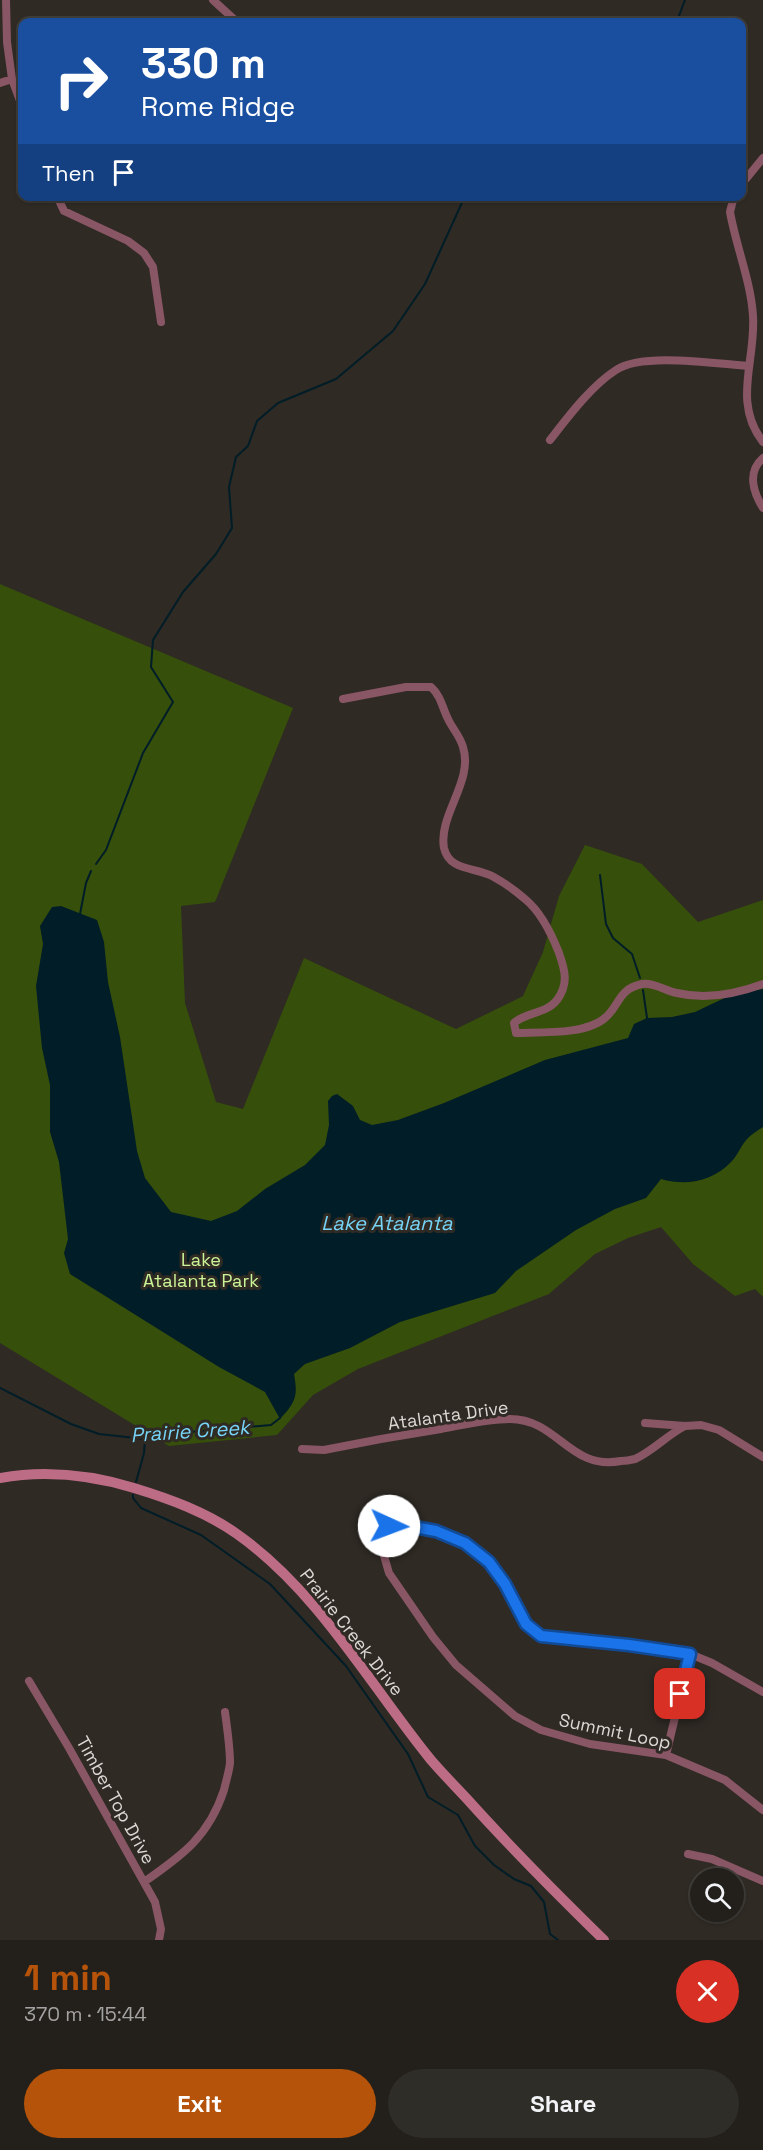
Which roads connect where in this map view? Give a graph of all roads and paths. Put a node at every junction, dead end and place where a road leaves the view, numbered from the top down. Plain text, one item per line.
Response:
1 (6, 0) edge
2 (213, 0) edge
3 (233, 18) edge
4 (12, 79) junction
5 (0, 83) edge
6 (18, 95) edge
7 (763, 158) edge
8 (746, 179) edge
9 (59, 201) edge
10 (733, 201) edge
11 (161, 322) dead end
12 (748, 366) junction
13 (550, 440) dead end
14 (763, 442) edge
15 (763, 458) edge
16 (763, 508) edge
17 (343, 699) dead end
18 (763, 984) edge
19 (645, 1423) dead end
20 (685, 1426) junction
21 (302, 1449) dead end
22 (763, 1458) edge
23 (0, 1479) edge
24 (690, 1654) junction
25 (29, 1681) dead end
26 (763, 1692) edge
27 (225, 1712) dead end
28 (666, 1755) junction
29 (763, 1810) edge
30 (688, 1854) dead end
31 (144, 1881) junction
32 (763, 1881) edge
33 (159, 1940) edge
34 (604, 1940) edge

1 - 4 street
2 - 3 street
4 - 5 street
4 - 6 street
7 - 8 street
9 - 11 street
10 - 12 street
12 - 13 street
12 - 14 street
15 - 16 street
17 - 18 street
19 - 20 street
20 - 21 street, Atalanta Drive
20 - 22 street
23 - 34 main road, Prairie Creek Drive
24 - 26 street, Summit Loop
24 - 28 street
24 - 28 street, Summit Loop
25 - 31 street, Timber Top Drive
27 - 31 street
28 - 29 street, Summit Loop
30 - 32 street
31 - 33 street, Timber Top Drive

